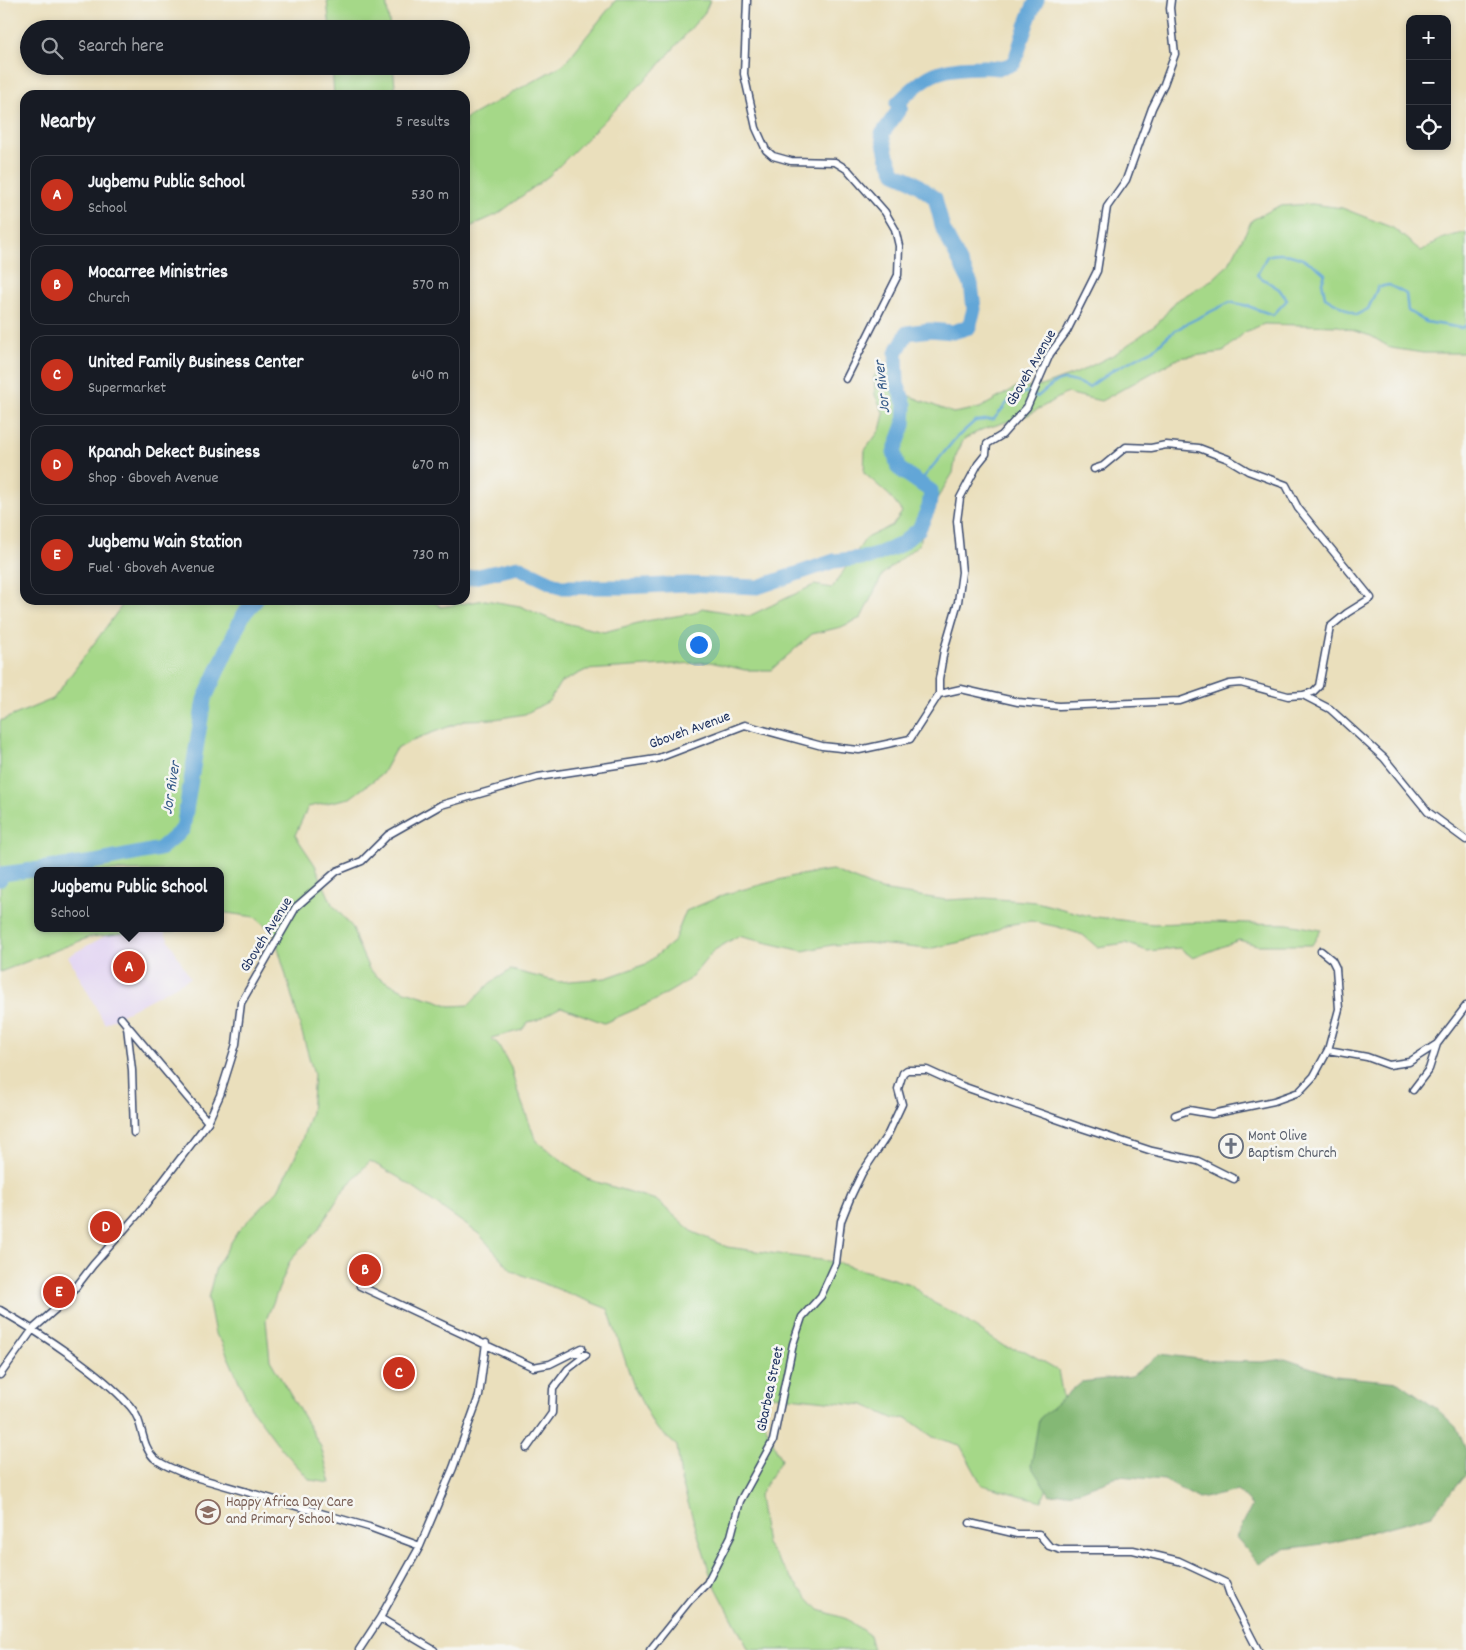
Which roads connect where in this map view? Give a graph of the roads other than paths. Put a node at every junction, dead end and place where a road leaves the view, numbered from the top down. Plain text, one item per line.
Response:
1 (747, 0) edge
2 (1171, 0) edge
3 (846, 379) dead end
4 (1094, 469) dead end
5 (939, 694) junction
6 (1304, 695) junction
7 (1466, 840) edge
8 (1321, 951) dead end
9 (1466, 1006) edge
10 (121, 1018) dead end
11 (127, 1025) junction
12 (1437, 1044) junction
13 (1328, 1050) junction
14 (1412, 1090) dead end
15 (1175, 1115) dead end
16 (208, 1122) junction
17 (134, 1133) dead end
18 (1234, 1179) dead end
19 (360, 1286) dead end
20 (0, 1310) edge
21 (33, 1329) junction
22 (486, 1343) junction
23 (582, 1348) dead end
24 (575, 1352) junction
25 (0, 1375) edge
26 (527, 1448) dead end
27 (970, 1523) dead end
28 (420, 1546) junction
29 (380, 1618) junction
30 (359, 1650) edge
31 (434, 1650) edge
32 (650, 1650) edge
33 (1258, 1650) edge

1 - 3 street
2 - 5 street, Gboveh Avenue
4 - 6 street
5 - 6 street
5 - 16 street, Gboveh Avenue
6 - 7 street
8 - 13 street
9 - 12 street
10 - 11 street
11 - 16 street
11 - 17 street
12 - 13 street
12 - 14 street
13 - 15 street
16 - 21 street, Gboveh Avenue
18 - 32 street, Gbarbea Street
19 - 22 street
20 - 21 street
21 - 25 street, Gboveh Avenue
21 - 28 street
22 - 24 street
22 - 28 street
23 - 24 street
24 - 26 street
27 - 33 street
28 - 29 street
29 - 30 street
29 - 31 street

